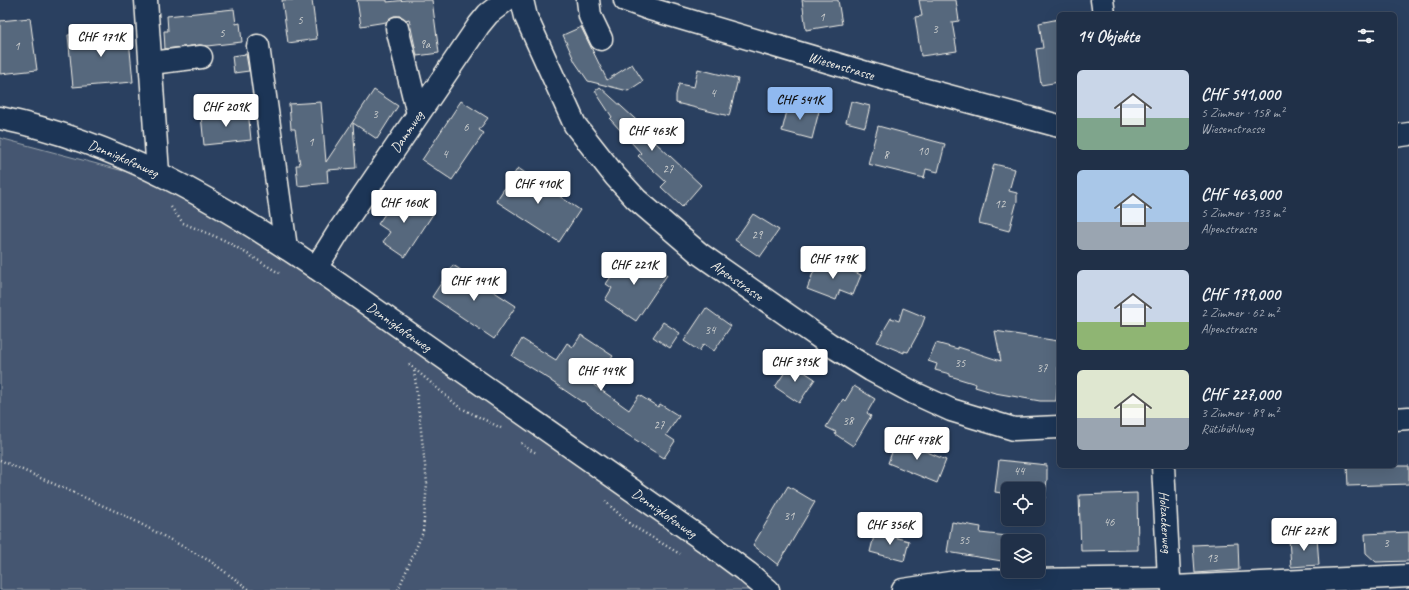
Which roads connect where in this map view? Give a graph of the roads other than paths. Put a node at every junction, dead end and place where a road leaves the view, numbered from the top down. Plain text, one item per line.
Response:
1 (146, 0) edge
2 (506, 0) edge
3 (522, 0) edge
4 (588, 0) edge
5 (625, 0) edge
6 (1102, 0) edge
7 (1104, 12) edge
8 (397, 28) dead end
9 (601, 39) dead end
10 (258, 46) dead end
11 (201, 57) dead end
12 (151, 63) junction
13 (418, 114) junction
14 (0, 118) edge
15 (1057, 125) edge
16 (1409, 134) edge
17 (1397, 136) edge
18 (158, 173) junction
19 (286, 248) junction
20 (316, 268) junction
21 (1409, 418) edge
22 (1397, 419) edge
23 (1057, 427) edge
24 (1163, 468) edge
25 (1409, 576) edge
26 (1172, 585) edge
27 (768, 590) edge
28 (903, 590) edge

1 - 12 street
2 - 13 street, Dammweg
3 - 23 street, Alpenstrasse
4 - 9 street
5 - 15 street, Wiesenstrasse
6 - 7 street
8 - 13 street
10 - 19 street
11 - 12 street
12 - 18 street
13 - 20 street, Dammweg
14 - 18 street, Dennigkofenweg
16 - 17 street
18 - 19 street, Dennigkofenweg
19 - 20 street, Dennigkofenweg
20 - 27 street, Dennigkofenweg
21 - 22 street
24 - 26 street, Holzackerweg
25 - 26 street
26 - 28 street

